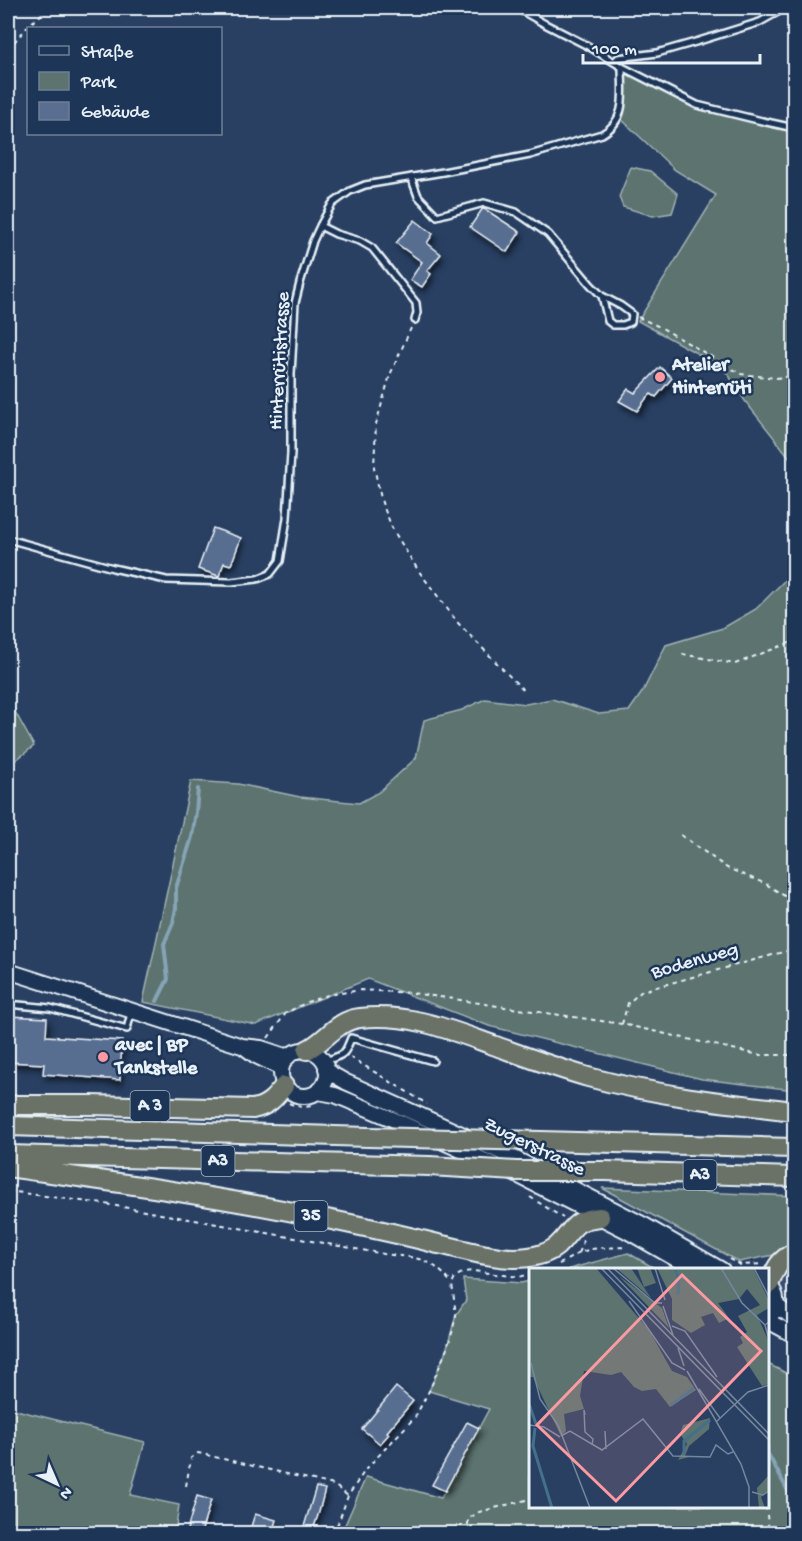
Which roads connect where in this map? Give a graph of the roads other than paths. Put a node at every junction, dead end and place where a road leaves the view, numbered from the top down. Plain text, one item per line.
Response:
1 (517, 8) edge
2 (785, 8) edge
3 (614, 62) junction
4 (622, 67) junction
5 (795, 128) edge
6 (411, 177) junction
7 (320, 226) junction
8 (602, 296) junction
9 (415, 320) road end
10 (8, 539) edge
11 (8, 971) edge
12 (8, 1004) edge
13 (132, 1010) junction
14 (242, 1046) junction
15 (307, 1050) junction
16 (433, 1061) dead end
17 (325, 1065) junction
18 (284, 1070) junction
19 (318, 1092) junction
20 (8, 1105) edge
21 (795, 1111) edge
22 (8, 1126) edge
23 (795, 1148) edge
24 (8, 1155) edge
25 (8, 1167) edge
26 (795, 1177) edge
27 (600, 1217) junction
28 (795, 1253) edge
29 (693, 1268) edge
30 (720, 1268) edge
31 (769, 1282) edge
32 (769, 1285) edge
33 (776, 1305) junction
34 (769, 1318) edge
35 (795, 1319) edge
36 (769, 1321) edge
37 (795, 1335) edge

1 - 3 lane
2 - 3 lane
3 - 4 lane
4 - 5 lane
4 - 6 lane, Hinterrütistrasse
6 - 7 lane, Hinterrütistrasse
6 - 8 lane
7 - 9 lane
7 - 10 lane, Hinterrütistrasse
8 - 8 lane
11 - 13 main road, Zugerstrasse
12 - 13 lane
13 - 14 main road, Zugerstrasse
14 - 18 main road, Zugerstrasse
14 - 18 main road, Zugerstrasse
15 - 17 main road, Zugerstrasse
15 - 18 main road
15 - 21 highway
16 - 17 lane
17 - 19 main road
17 - 30 main road, Zugerstrasse
18 - 19 main road, Zugerstrasse
18 - 20 highway, A 3
19 - 27 main road, Zugerstrasse
22 - 23 highway, A3, bridge
24 - 26 highway, A3, bridge
25 - 27 highway, 35
27 - 29 main road, Zugerstrasse
28 - 31 highway
32 - 33 main road
33 - 34 main road
33 - 35 main road
36 - 37 main road

